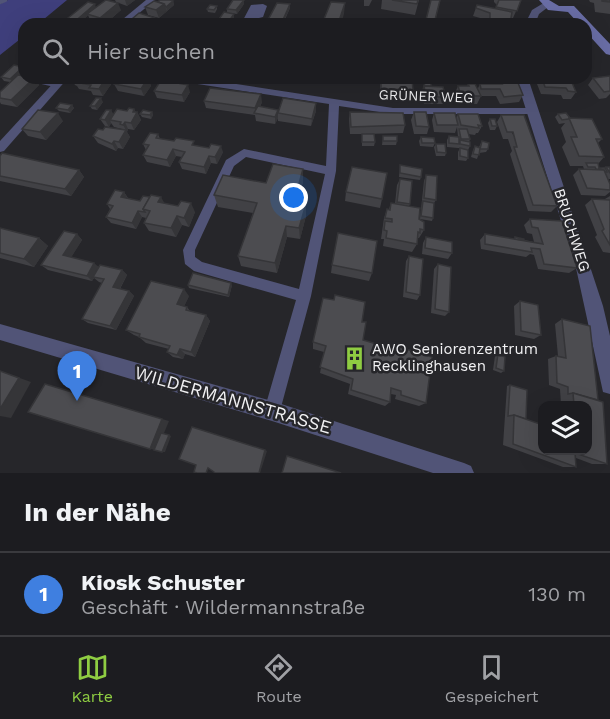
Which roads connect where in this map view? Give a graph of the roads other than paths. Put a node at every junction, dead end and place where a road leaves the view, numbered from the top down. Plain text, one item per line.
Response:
1 (4, 0) edge
2 (151, 0) edge
3 (0, 2) edge
4 (545, 2) edge
5 (570, 4) edge
6 (128, 18) edge
7 (533, 18) edge
8 (582, 18) edge
9 (592, 30) edge
10 (610, 51) edge
11 (57, 84) edge
12 (229, 84) edge
13 (524, 84) edge
14 (334, 103) junction
15 (532, 111) junction
16 (0, 148) edge
17 (331, 171) junction
18 (304, 296) junction
19 (0, 332) edge
20 (610, 383) edge
21 (272, 411) junction
22 (464, 473) edge

1 - 3 lane
2 - 6 street
4 - 5 main road
4 - 7 street
5 - 8 main road
9 - 10 main road
11 - 16 street
12 - 14 street, GRÜNER WEG
13 - 15 street, BRUCHWEG
14 - 15 street, GRÜNER WEG
14 - 17 street
15 - 20 street, BRUCHWEG
17 - 18 street
17 - 18 street
18 - 21 street
19 - 21 street, WILDERMANNSTRASSE
21 - 22 street, WILDERMANNSTRASSE

